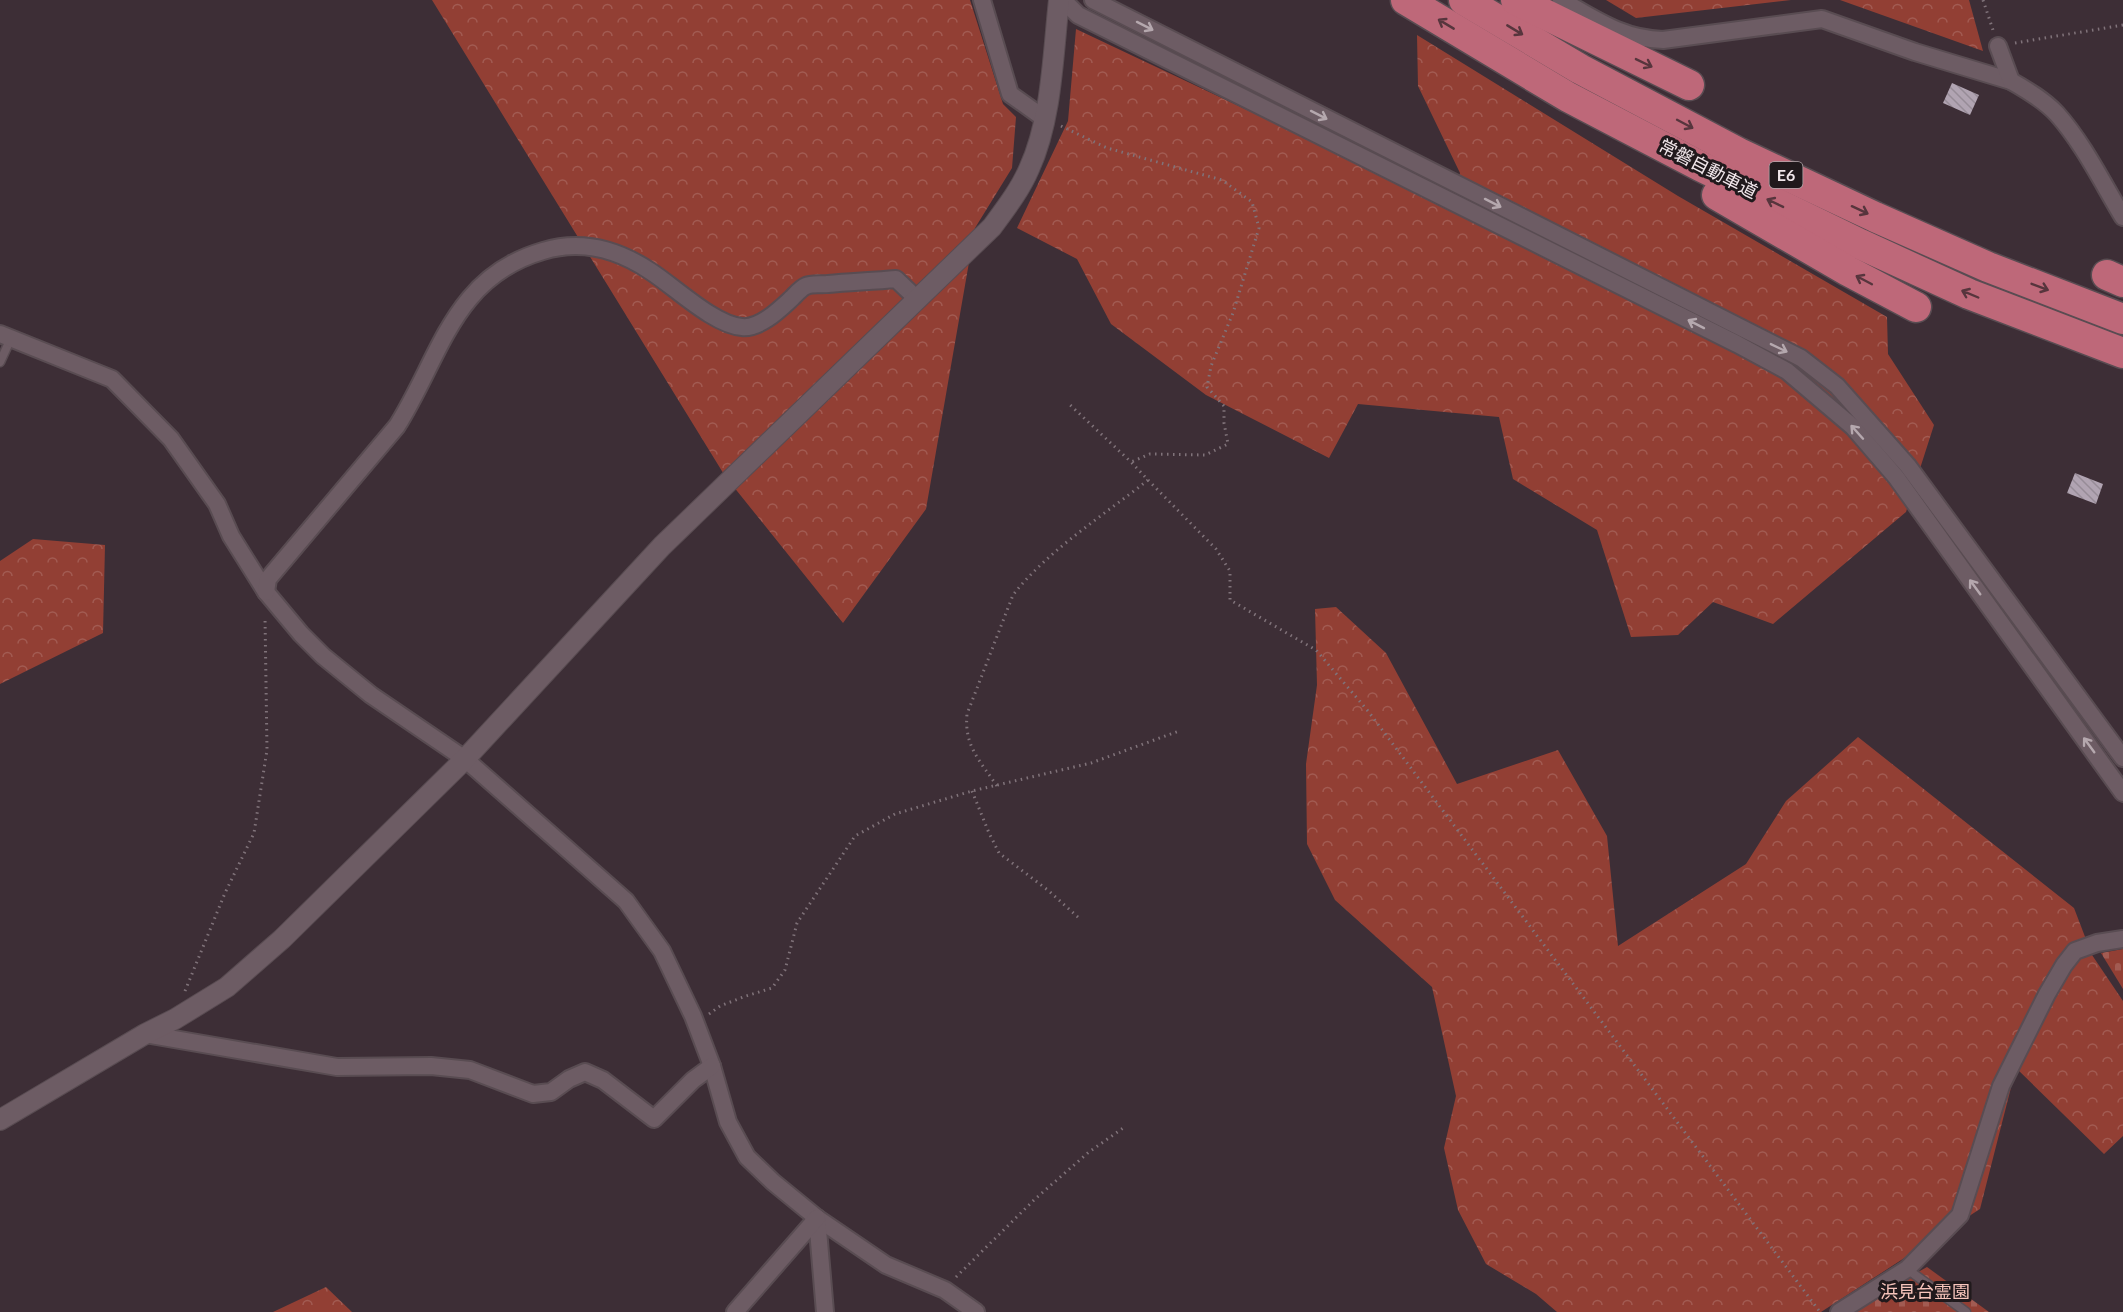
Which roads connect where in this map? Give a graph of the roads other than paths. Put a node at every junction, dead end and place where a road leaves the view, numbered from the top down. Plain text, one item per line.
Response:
1 (982, 0) edge
2 (1061, 0) edge
3 (1093, 0) edge
4 (1407, 0) edge
5 (1464, 0) edge
6 (1516, 0) edge
7 (1561, 0) edge
8 (1998, 46) road end
9 (2011, 81) junction
10 (1689, 85) dead end
11 (1568, 97) junction
12 (1045, 119) junction
13 (2123, 217) edge
14 (916, 298) junction
15 (1916, 307) dead end
16 (2123, 319) edge
17 (6, 336) edge
18 (2123, 353) edge
19 (0, 362) edge
20 (266, 592) junction
21 (2123, 758) edge
22 (465, 759) junction
23 (2123, 792) edge
24 (2123, 939) edge
25 (145, 1034) junction
26 (712, 1066) junction
27 (0, 1120) edge
28 (817, 1218) junction
29 (1907, 1269) junction
30 (735, 1312) edge
31 (825, 1312) edge
32 (976, 1312) edge
33 (1839, 1312) edge
34 (1966, 1312) edge

1 - 12 street
2 - 12 street
23 -> 2 street
3 -> 21 street
11 -> 4 highway, 常磐自動車道 / E6
5 -> 16 highway, 常磐自動車道 / E6
6 -> 10 highway
7 - 9 street
8 - 9 street
9 - 13 street
15 -> 11 highway
18 -> 11 highway, 常磐自動車道 / E6
12 - 14 street
14 - 20 street
14 - 22 street
17 - 19 lane
17 - 20 street
20 - 22 street
22 - 25 street
22 - 26 street
24 - 29 street
25 - 26 street
25 - 27 street
26 - 28 street
28 - 30 street
28 - 31 street
28 - 32 street
29 - 33 street
29 - 34 lane

